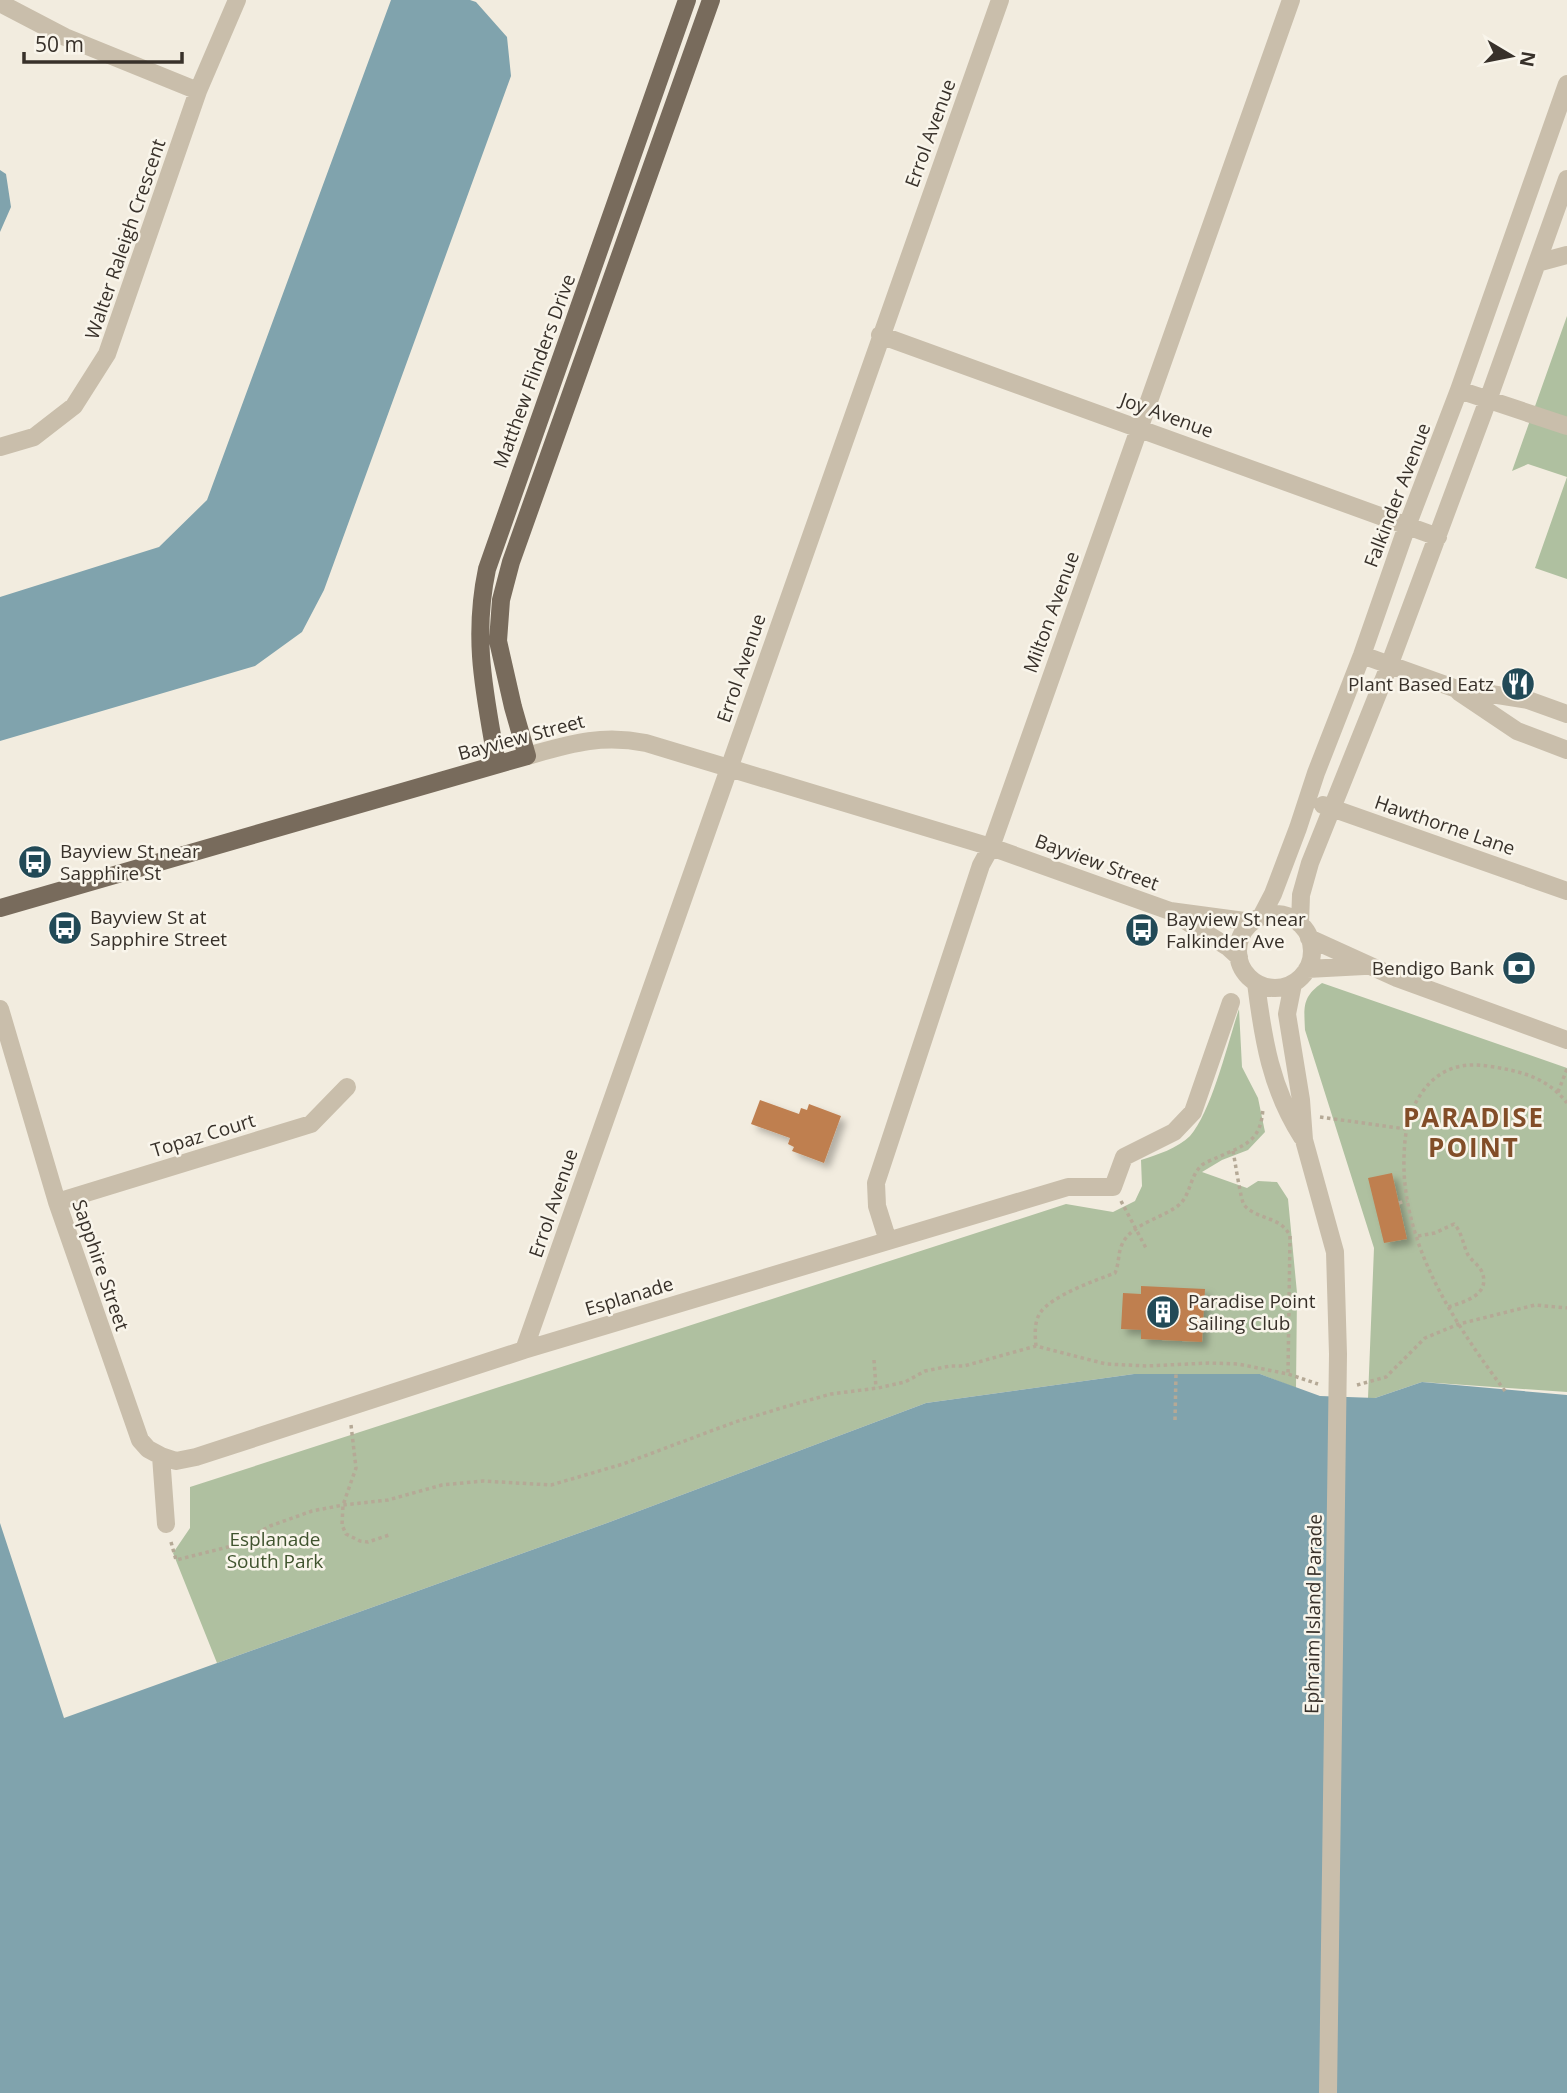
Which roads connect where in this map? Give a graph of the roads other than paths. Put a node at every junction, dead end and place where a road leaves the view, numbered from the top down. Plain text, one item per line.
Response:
1 (237, 0) edge
2 (687, 0) edge
3 (711, 0) edge
4 (1000, 0) edge
5 (1291, 0) edge
6 (0, 4) edge
7 (198, 91) junction
8 (1566, 92) edge
9 (1567, 179) edge
10 (1567, 255) edge
11 (1537, 263) junction
12 (880, 335) junction
13 (1459, 390) junction
14 (1489, 401) junction
15 (1567, 426) edge
16 (1140, 427) junction
17 (0, 447) edge
18 (1407, 526) junction
19 (1438, 537) junction
20 (1362, 655) junction
21 (1390, 666) junction
22 (1454, 688) junction
23 (1512, 697) junction
24 (1567, 714) edge
25 (1503, 722) junction
26 (1567, 750) edge
27 (527, 756) junction
28 (497, 764) junction
29 (729, 767) junction
30 (1308, 800) junction
31 (1332, 808) junction
32 (991, 847) junction
33 (1567, 891) edge
34 (0, 908) edge
35 (1170, 911) junction
36 (1257, 920) junction
37 (1304, 931) junction
38 (1239, 957) junction
39 (1367, 966) junction
40 (1307, 970) junction
41 (1255, 983) junction
42 (1293, 984) junction
43 (1231, 1002) dead end
44 (0, 1009) edge
45 (1567, 1040) edge
46 (347, 1087) dead end
47 (1304, 1140) junction
48 (57, 1202) junction
49 (888, 1241) junction
50 (524, 1350) junction
51 (162, 1456) junction
52 (166, 1524) road end
53 (1328, 2093) edge

1 - 7 street, Walter Raleigh Crescent
2 - 28 main road, Matthew Flinders Drive
3 - 27 main road
4 - 12 street, Errol Avenue
5 - 16 street, Milton Avenue
6 - 7 street
7 - 17 street, Walter Raleigh Crescent
8 - 13 street, Falkinder Avenue
9 - 11 street
10 - 11 street
11 - 14 street
12 - 16 street, Joy Avenue
12 - 29 street, Errol Avenue
13 - 14 street
13 - 18 street, Falkinder Avenue
14 - 15 street
14 - 19 street
16 - 18 street, Joy Avenue
16 - 32 street, Milton Avenue
18 - 19 street, Joy Avenue
18 - 20 street, Falkinder Avenue
19 - 21 street
20 - 21 street
20 - 30 street, Falkinder Avenue
21 - 22 street
21 - 31 street
22 - 23 street
22 - 25 street
23 - 24 street
23 - 25 street
25 - 26 street
27 - 28 main road, Bayview Street
27 - 29 street, Bayview Street
28 - 34 main road, Bayview Street
29 - 32 street, Bayview Street
29 - 50 street, Errol Avenue
30 - 31 street, Hawthorne Lane
30 - 36 street, Falkinder Avenue
31 - 33 street, Hawthorne Lane
31 - 37 street
32 - 35 street, Bayview Street
32 - 49 street, Milton Avenue
35 - 36 street, Bayview Street
35 - 38 street, Bayview Street
36 - 37 street
36 - 38 street
37 - 39 street
37 - 40 street
38 - 41 street
39 - 40 street
39 - 45 street
40 - 42 street
41 - 42 street
41 - 47 street, Ephraim Island Parade
42 - 47 street, Ephraim Island Parade
43 - 49 street, Esplanade
44 - 48 street, Sapphire Street
46 - 48 street, Topaz Court
47 - 53 street, Ephraim Island Parade
48 - 51 street, Sapphire Street
49 - 50 street, Esplanade
50 - 51 street, Esplanade
51 - 52 street

